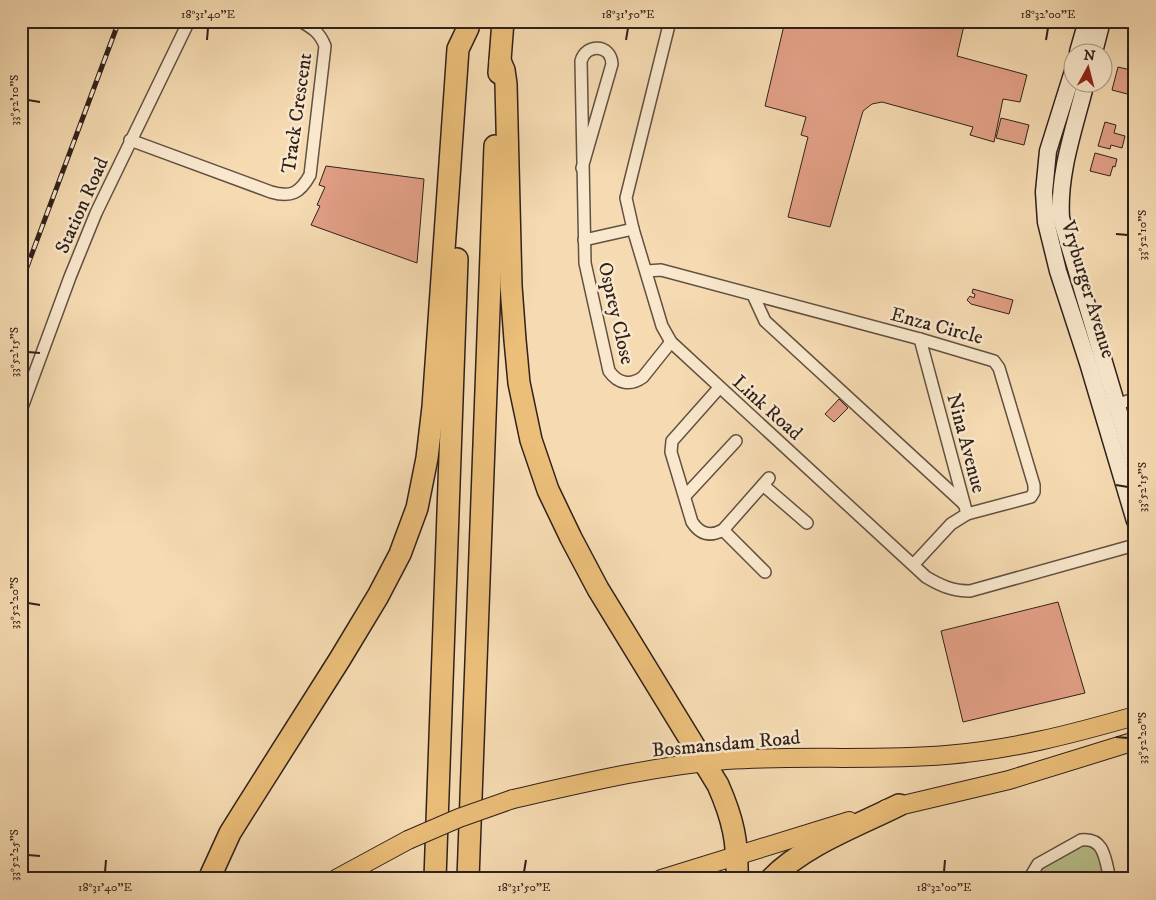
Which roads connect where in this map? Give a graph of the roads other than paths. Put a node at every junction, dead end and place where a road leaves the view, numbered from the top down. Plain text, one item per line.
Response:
1 (189, 21) edge
2 (300, 21) edge
3 (503, 21) edge
4 (670, 21) edge
5 (1087, 21) edge
6 (1102, 21) edge
7 (468, 24) edge
8 (1081, 42) edge
9 (1097, 42) edge
10 (500, 60) junction
11 (1066, 92) edge
12 (1083, 92) edge
13 (130, 140) junction
14 (582, 168) junction
15 (633, 229) junction
16 (584, 240) junction
17 (647, 271) junction
18 (753, 296) junction
19 (920, 339) junction
20 (671, 342) junction
21 (719, 388) junction
22 (1135, 399) edge
23 (1109, 406) junction
24 (21, 410) edge
25 (736, 441) dead end
26 (1135, 466) edge
27 (685, 496) junction
28 (966, 509) junction
29 (1135, 520) edge
30 (806, 523) dead end
31 (723, 530) junction
32 (1135, 545) edge
33 (914, 564) junction
34 (766, 572) dead end
35 (1135, 704) edge
36 (1135, 716) edge
37 (1083, 731) junction
38 (1130, 744) edge
39 (705, 762) junction
40 (899, 805) junction
41 (738, 855) junction
42 (209, 879) edge
43 (336, 879) edge
44 (435, 879) edge
45 (468, 879) edge
46 (661, 879) edge
47 (737, 879) edge
48 (771, 879) edge
49 (1028, 879) edge
50 (1110, 879) edge

1 - 13 street, Station Road
2 - 13 street, Track Crescent
3 - 10 highway
4 - 15 street, Link Road
5 - 8 street
6 - 9 street
7 - 42 highway
7 - 44 highway
10 - 39 highway
10 - 45 highway
11 - 23 street, Vryburger Avenue
12 - 23 street, Vryburger Avenue
13 - 24 street, Station Road
14 - 14 street, Osprey Close
14 - 16 street, Osprey Close
15 - 16 street, Osprey Close
15 - 17 street, Link Road
16 - 20 street, Osprey Close
17 - 18 street, Enza Circle
17 - 20 street, Link Road
18 - 19 street, Enza Circle
18 - 28 street
19 - 28 street, Nina Avenue
19 - 28 street, Enza Circle
20 - 21 street, Link Road
21 - 27 street
21 - 33 street, Link Road
22 - 23 street
23 - 26 street, Vryburger Avenue
23 - 29 street, Vryburger Avenue
25 - 27 street
27 - 31 street
28 - 33 street, Nina Avenue
30 - 31 street
31 - 34 street
32 - 33 street, Link Road
35 - 37 main road
36 - 37 main road, Bosmansdam Road
37 - 39 main road, Bosmansdam Road
38 - 40 main road
39 - 41 highway
39 - 43 main road, Bosmansdam Road, bridge
40 - 41 main road
40 - 48 highway
41 - 46 main road
41 - 47 highway
49 - 50 street

